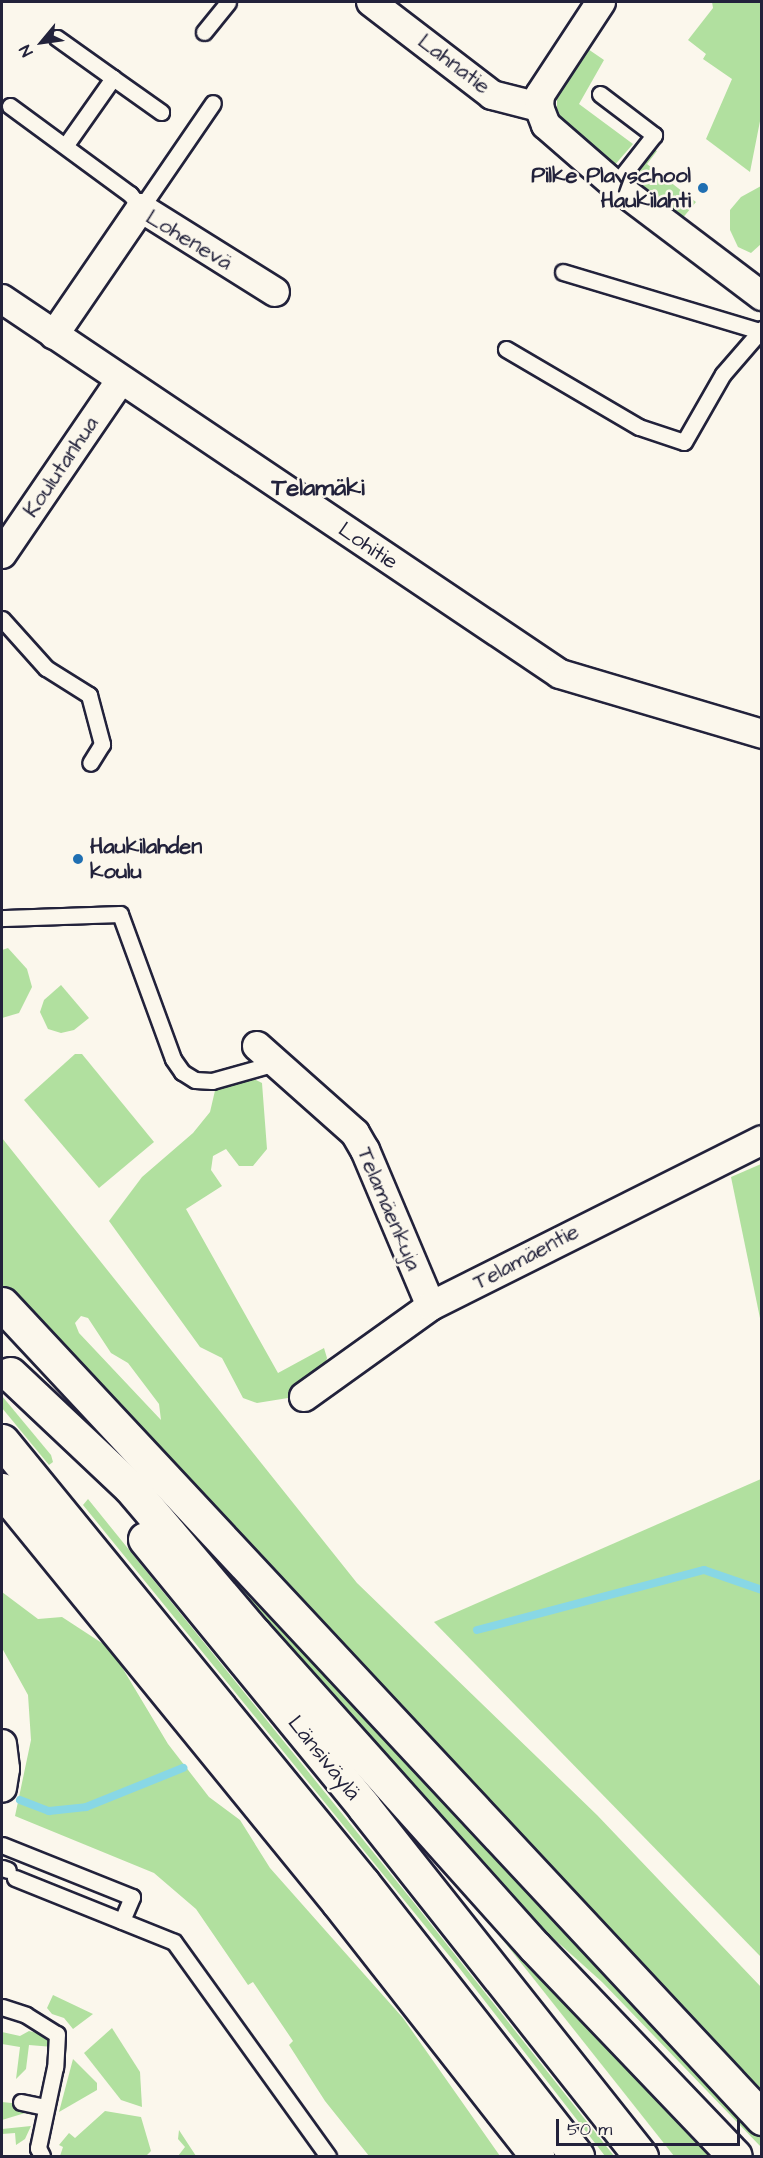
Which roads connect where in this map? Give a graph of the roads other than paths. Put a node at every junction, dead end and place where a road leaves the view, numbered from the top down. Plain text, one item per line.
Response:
1 (228, 2) edge
2 (371, 2) edge
3 (601, 2) edge
4 (204, 32) dead end
5 (57, 38) dead end
6 (113, 78) junction
7 (600, 94) dead end
8 (213, 103) dead end
9 (10, 106) dead end
10 (539, 107) junction
11 (160, 112) dead end
12 (65, 146) junction
13 (615, 185) junction
14 (141, 208) junction
15 (563, 272) dead end
16 (274, 292) dead end
17 (762, 296) edge
18 (3, 303) edge
19 (761, 331) edge
20 (54, 335) junction
21 (506, 349) dead end
22 (120, 381) junction
23 (2, 554) edge
24 (2, 620) edge
25 (762, 734) edge
26 (90, 763) dead end
27 (2, 918) edge
28 (267, 1054) joint
29 (762, 1140) edge
30 (2, 1304) edge
31 (431, 1306) junction
32 (6, 1369) edge
33 (304, 1397) dead end
34 (2, 1441) edge
35 (2, 1490) edge
36 (2, 1743) edge
37 (2, 1788) edge
38 (2, 1845) edge
39 (8, 1872) edge
40 (122, 1921) junction
41 (2, 2007) edge
42 (21, 2102) dead end
43 (45, 2107) junction
44 (762, 2118) edge
45 (733, 2153) edge
46 (40, 2155) edge
47 (328, 2157) edge
48 (537, 2157) edge
49 (577, 2157) edge
50 (641, 2157) edge

1 - 4 lane
2 - 10 street, Lahnatie
3 - 10 street
5 - 6 lane
6 - 11 lane
6 - 12 lane
7 - 13 lane
8 - 14 lane
9 - 12 lane
10 - 13 street
12 - 14 lane
13 - 17 street
14 - 16 street, Lohenevä
14 - 20 street, Lohenevä
15 - 19 lane
18 - 20 street, Lohitie
19 - 21 lane
20 - 22 street, Lohitie
22 - 23 street, Koulutanhua
22 - 25 street, Lohitie
24 - 26 lane
27 - 28 lane
28 - 31 street, Telamäenkuja
29 - 31 street, Telamäentie
30 - 44 highway
31 - 33 street, Telamäentie
32 - 45 highway
32 - 50 highway, Länsiväylä
34 - 49 highway
35 - 48 highway
36 - 37 street
38 - 40 lane
39 - 40 lane
40 - 47 lane
41 - 43 lane
42 - 43 lane
43 - 46 lane

